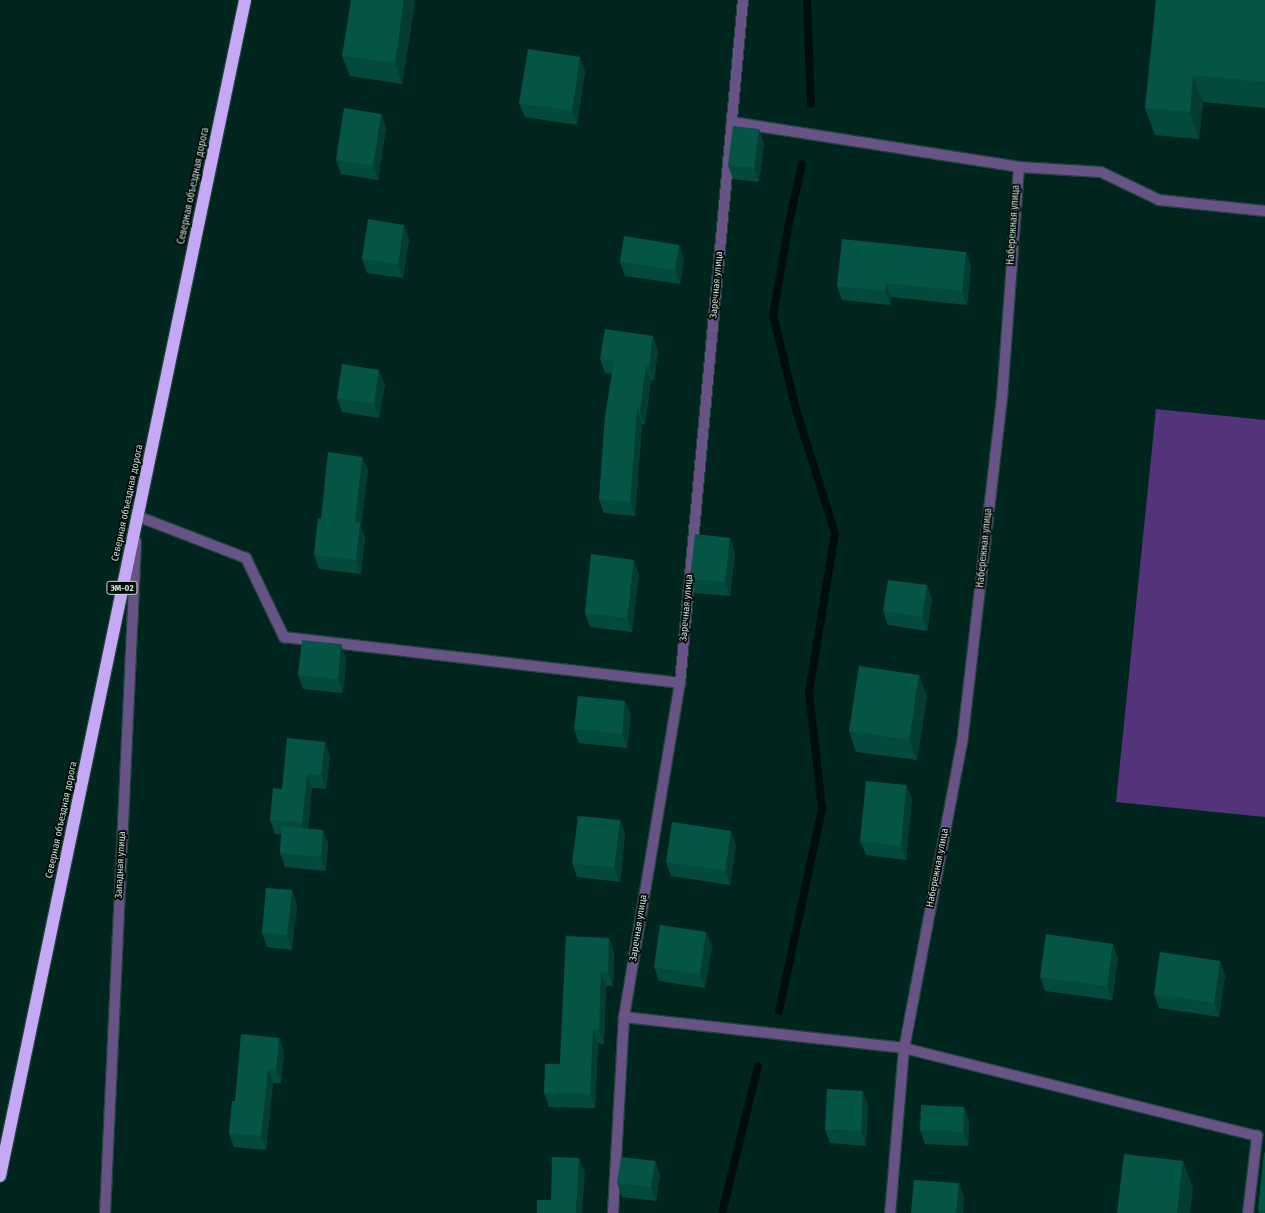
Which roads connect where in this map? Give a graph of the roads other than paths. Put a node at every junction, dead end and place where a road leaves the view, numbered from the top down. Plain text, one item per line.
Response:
1 (244, 0) edge
2 (743, 0) edge
3 (732, 122) junction
4 (1018, 167) junction
5 (1265, 211) edge
6 (137, 516) junction
7 (680, 682) junction
8 (624, 1017) junction
9 (904, 1048) junction
10 (1261, 1135) edge
11 (0, 1176) edge
12 (105, 1213) edge
13 (613, 1213) edge
14 (890, 1213) edge
15 (1248, 1213) edge

1 - 6 highway, Северная объездная дорога / ЭМ-02
2 - 3 street, Заречная улица
3 - 4 street
3 - 7 street, Заречная улица
4 - 5 street
4 - 9 street, Набережная улица
6 - 7 street
6 - 11 highway, Северная объездная дорога / ЭМ-02
6 - 12 street, Западная улица
7 - 8 street, Заречная улица
8 - 9 street
8 - 13 street, Заречная улица
9 - 10 street
9 - 14 street, Набережная улица
10 - 15 street

